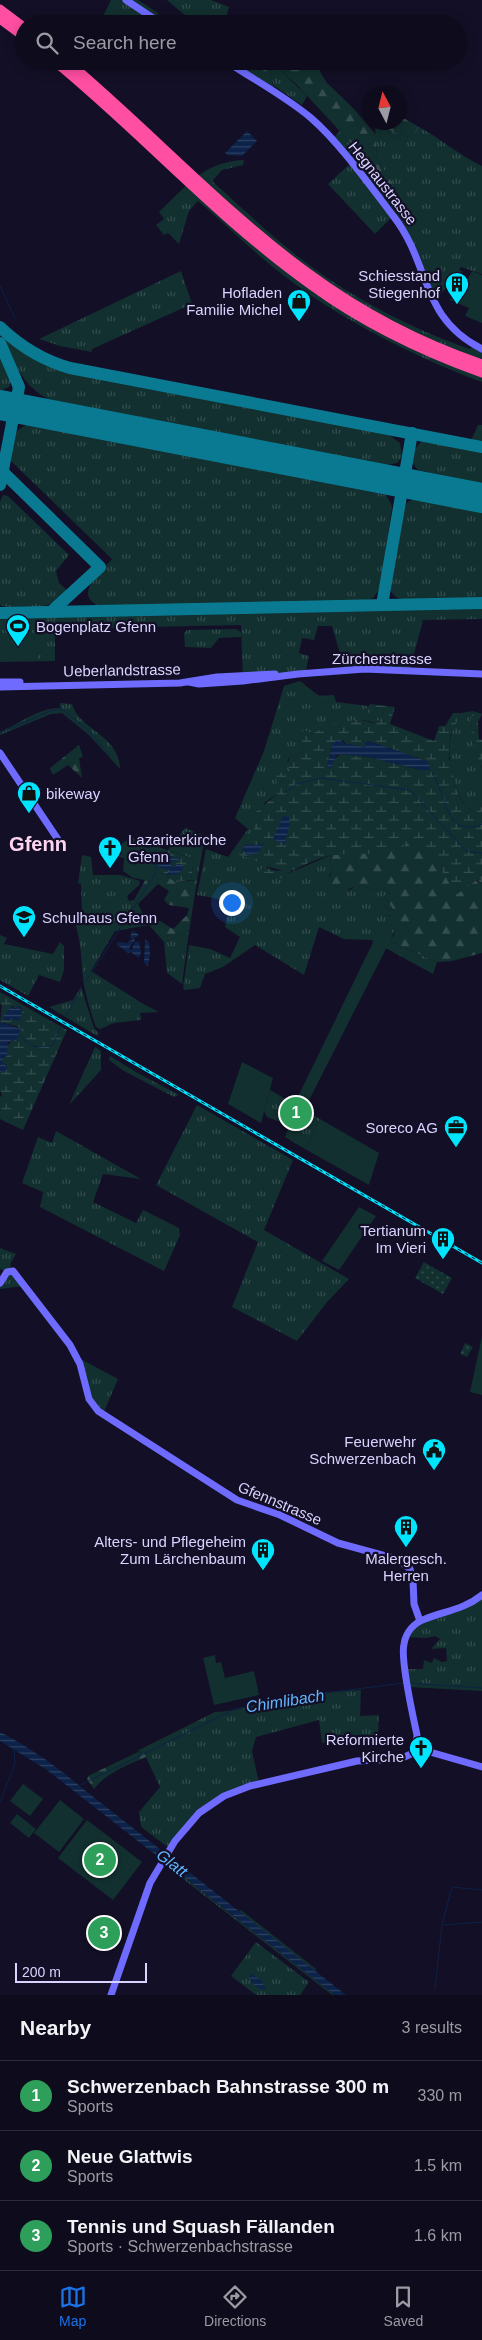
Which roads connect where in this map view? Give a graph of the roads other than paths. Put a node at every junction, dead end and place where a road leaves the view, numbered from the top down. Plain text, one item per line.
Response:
1 (126, 0) edge
2 (0, 9) edge
3 (148, 15) edge
4 (0, 19) edge
5 (15, 20) edge
6 (15, 30) edge
7 (65, 70) edge
8 (77, 70) edge
9 (240, 70) edge
10 (482, 349) edge
11 (482, 364) edge
12 (482, 372) edge
13 (482, 674) edge
14 (283, 676) joint
15 (0, 682) edge
16 (55, 685) junction
17 (0, 687) edge
18 (0, 753) edge
19 (59, 841) dead end
20 (0, 1283) edge
21 (482, 1595) edge
22 (420, 1622) junction
23 (416, 1748) junction
24 (482, 1767) edge
25 (111, 1995) edge

1 - 3 street
2 - 5 highway
4 - 6 highway
7 - 12 highway
8 - 11 highway
9 - 10 street, Hegnaustrasse
13 - 14 street, Zürcherstrasse
14 - 16 street, Ueberlandstrasse
15 - 16 street, Ueberlandstrasse
16 - 17 street, Ueberlandstrasse
18 - 19 street
20 - 22 street, Gfennstrasse
21 - 22 street
22 - 23 street
23 - 24 street
23 - 25 street

